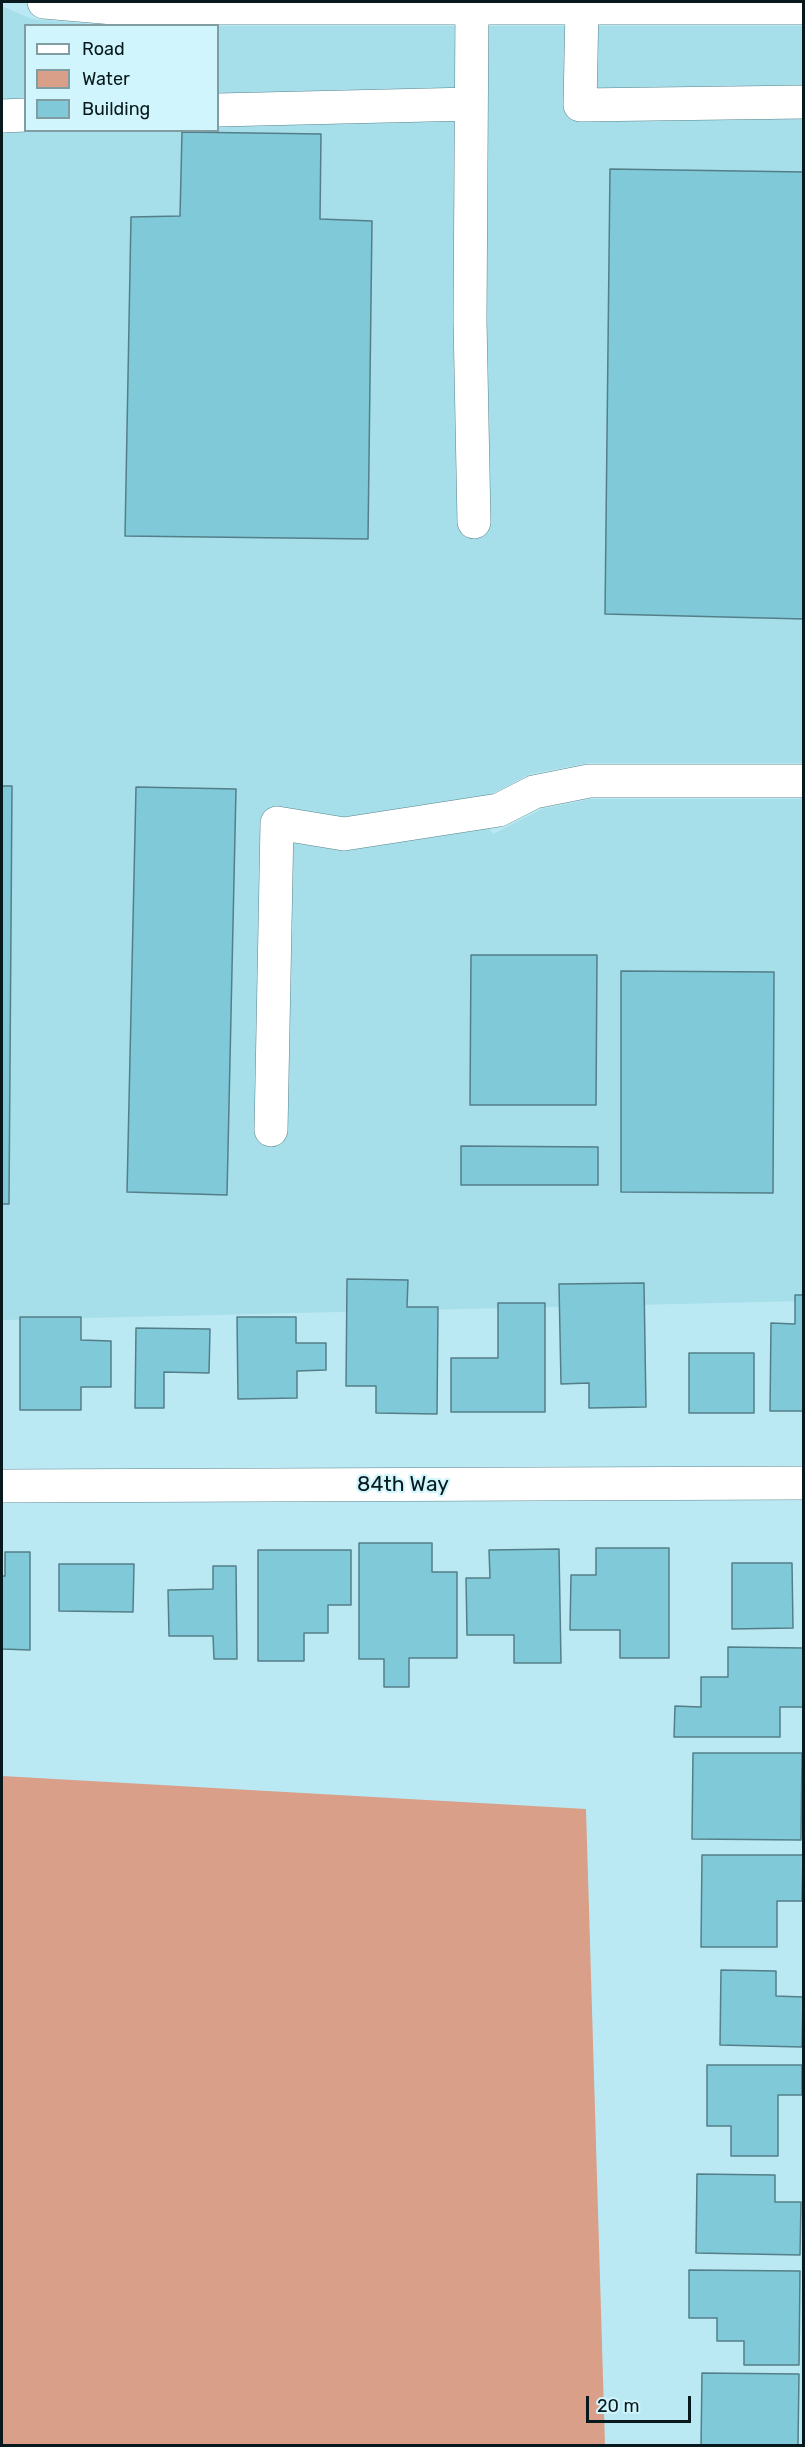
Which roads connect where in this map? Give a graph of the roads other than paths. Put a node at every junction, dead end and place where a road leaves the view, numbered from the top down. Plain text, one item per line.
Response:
1 (44, 2) edge
2 (603, 6) edge
3 (472, 8) junction
4 (804, 8) edge
5 (804, 102) edge
6 (471, 104) junction
7 (219, 110) edge
8 (24, 115) edge
9 (2, 116) edge
10 (474, 522) dead end
11 (804, 781) edge
12 (271, 1130) dead end
13 (804, 1483) edge
14 (2, 1486) edge

1 - 3 street
2 - 3 street
2 - 4 street
2 - 5 street
3 - 6 street
6 - 7 street
6 - 10 street
8 - 9 street
11 - 12 street
13 - 14 street, 84th Way

